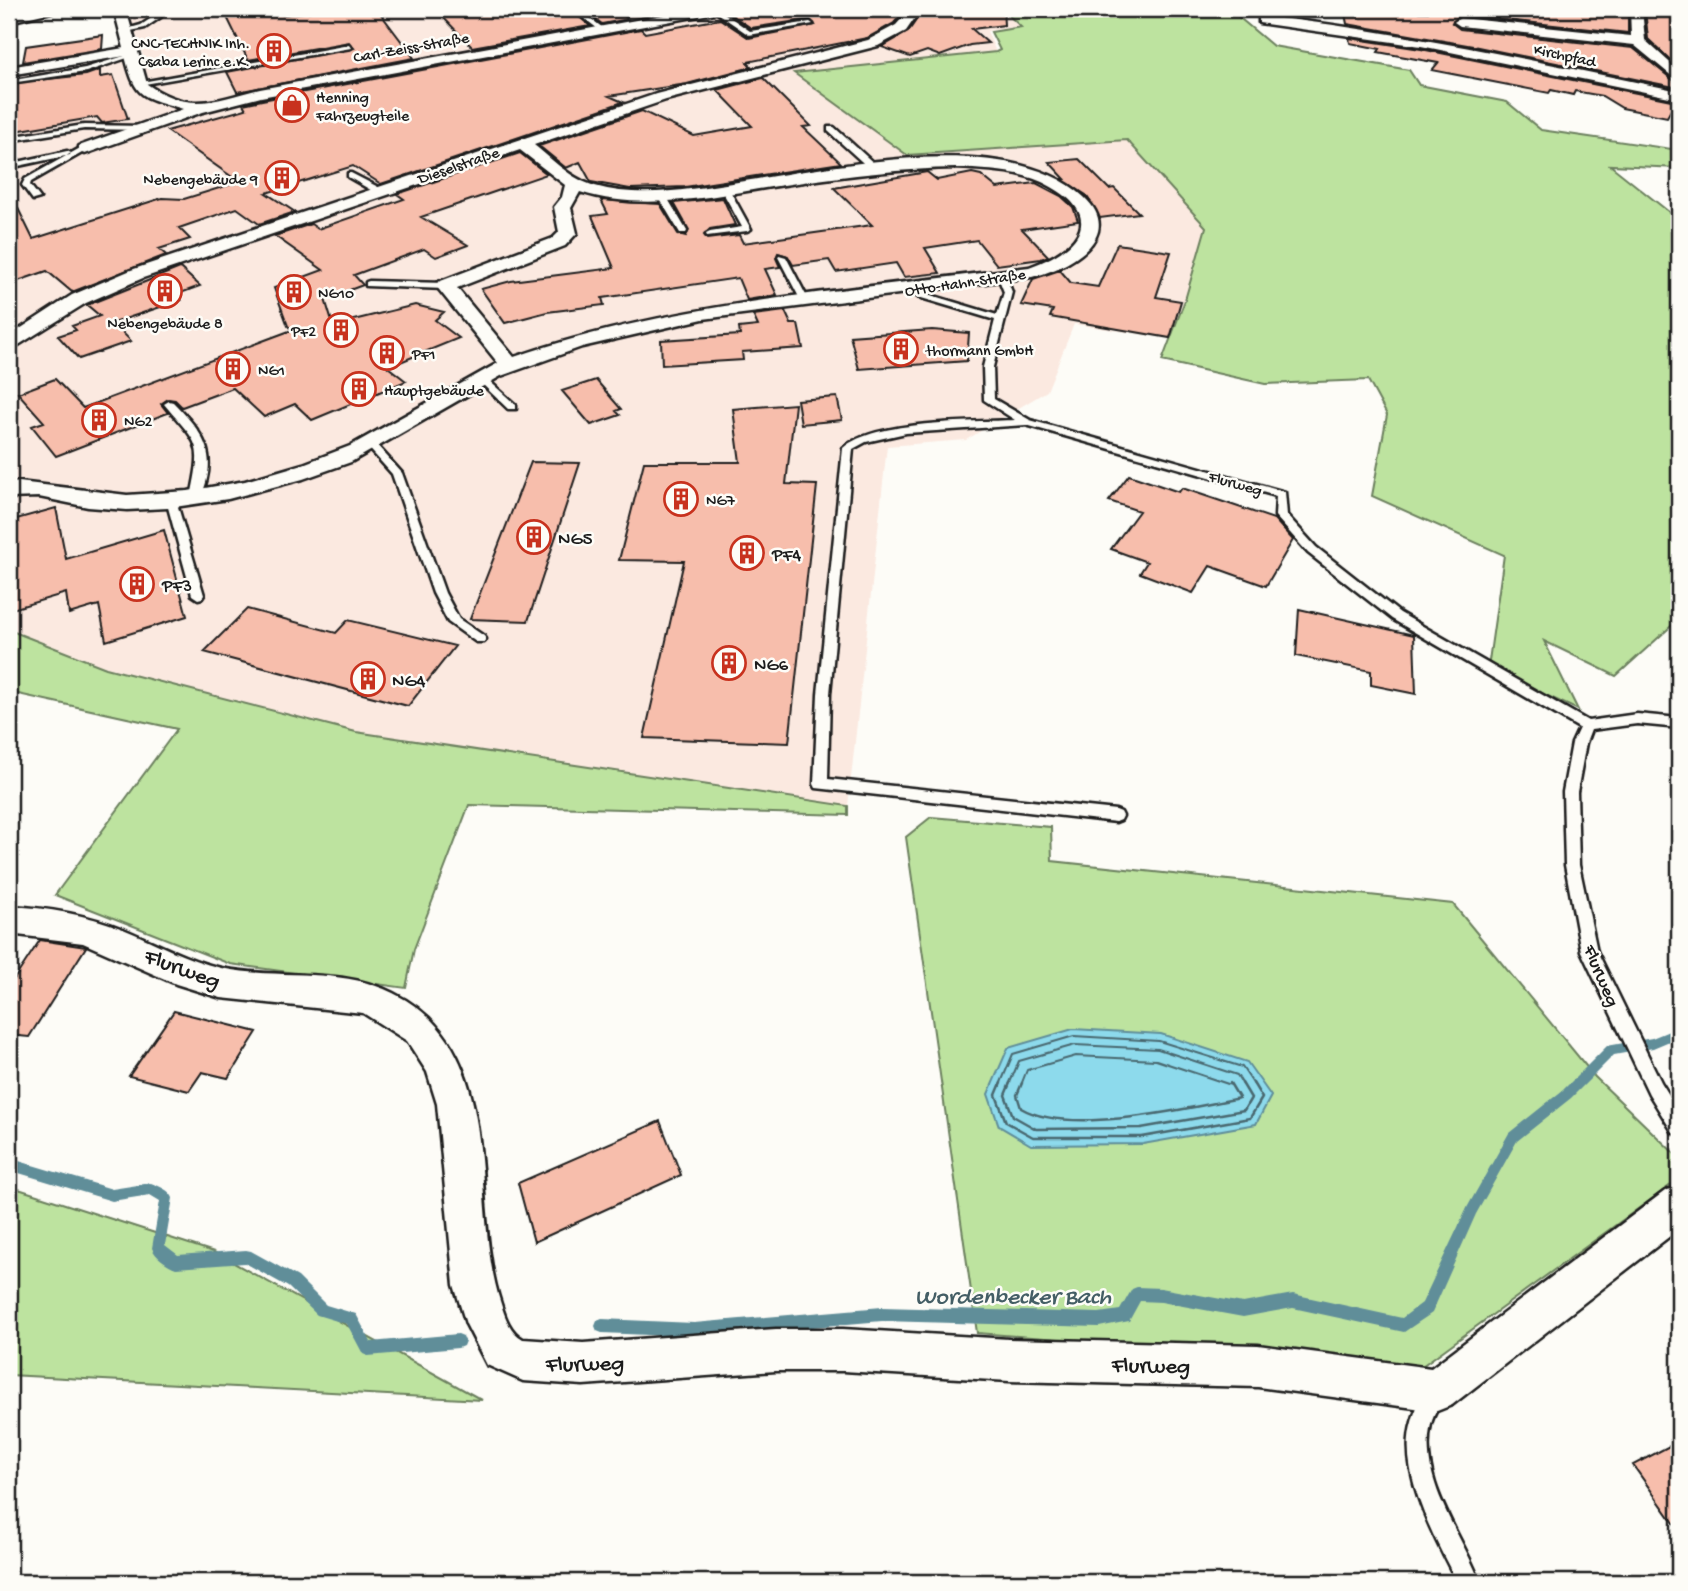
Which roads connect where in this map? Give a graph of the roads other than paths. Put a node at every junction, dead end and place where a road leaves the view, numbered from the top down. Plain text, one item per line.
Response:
1 (58, 9) edge
2 (120, 9) edge
3 (163, 9) edge
4 (575, 9) edge
5 (714, 9) edge
6 (909, 9) edge
7 (1321, 9) edge
8 (1468, 9) edge
9 (1636, 9) edge
10 (9, 18) edge
11 (1264, 20) dead end
12 (1460, 23) junction
13 (810, 24) dead end
14 (1323, 26) junction
15 (126, 30) junction
16 (604, 31) junction
17 (1638, 41) junction
18 (349, 47) dead end
19 (1444, 47) junction
20 (132, 53) junction
21 (13, 76) edge
22 (1679, 78) edge
23 (139, 83) junction
24 (1679, 95) edge
25 (198, 109) junction
26 (145, 128) junction
27 (831, 129) dead end
28 (9, 139) edge
29 (521, 143) junction
30 (85, 149) junction
31 (9, 166) edge
32 (875, 169) junction
33 (351, 175) dead end
34 (573, 185) junction
35 (726, 189) junction
36 (379, 191) junction
37 (662, 196) junction
38 (36, 198) dead end
39 (682, 230) dead end
40 (710, 234) dead end
41 (782, 257) dead end
42 (1002, 277) junction
43 (369, 284) dead end
44 (445, 286) junction
45 (910, 289) junction
46 (805, 300) junction
47 (1000, 318) junction
48 (9, 345) edge
49 (510, 365) junction
50 (482, 379) junction
51 (169, 404) dead end
52 (512, 407) dead end
53 (1026, 422) junction
54 (371, 445) junction
55 (9, 491) edge
56 (196, 497) junction
57 (171, 500) junction
58 (198, 595) dead end
59 (480, 639) dead end
60 (1679, 723) edge
61 (1586, 726) junction
62 (1116, 816) dead end
63 (9, 920) edge
64 (1679, 1127) edge
65 (1679, 1205) edge
66 (1437, 1390) junction
67 (1469, 1582) edge

1 - 10 street
2 - 15 street
3 - 15 lane
4 - 16 lane
5 - 13 lane
5 - 16 street, Carl-Zeiss-Straße
6 - 29 street, Dieselstraße
7 - 14 street
8 - 12 street
9 - 17 street
11 - 14 street, Kirchpfad
12 - 17 street
12 - 19 street
14 - 19 street, Kirchpfad
15 - 20 street
16 - 25 street, Carl-Zeiss-Straße
17 - 22 street
18 - 23 lane
19 - 24 street, Kirchpfad
20 - 21 street
20 - 23 street
23 - 25 street
25 - 26 street, Carl-Zeiss-Straße
26 - 28 lane
26 - 30 street, Carl-Zeiss-Straße
27 - 32 lane
29 - 34 street, Otto-Hahn-Straße
29 - 36 street, Dieselstraße
30 - 31 lane
30 - 38 lane
32 - 35 street, Otto-Hahn-Straße
32 - 42 street, Otto-Hahn-Straße
33 - 36 lane
34 - 37 street, Otto-Hahn-Straße
34 - 44 street
35 - 37 street, Otto-Hahn-Straße
35 - 40 lane
36 - 48 street, Dieselstraße
37 - 39 lane
41 - 46 lane
42 - 45 street, Otto-Hahn-Straße
42 - 47 lane
43 - 44 lane
44 - 49 street
45 - 46 street, Otto-Hahn-Straße
45 - 47 lane
46 - 49 street, Otto-Hahn-Straße
47 - 53 lane, Flurweg
49 - 50 street
50 - 52 lane
50 - 54 street
51 - 56 lane
53 - 61 lane, Flurweg
53 - 62 lane
54 - 56 street
54 - 59 lane
55 - 57 street
56 - 57 street
57 - 58 lane
60 - 61 lane
61 - 64 lane, Flurweg
63 - 66 street, Flurweg
65 - 66 street
66 - 67 lane

